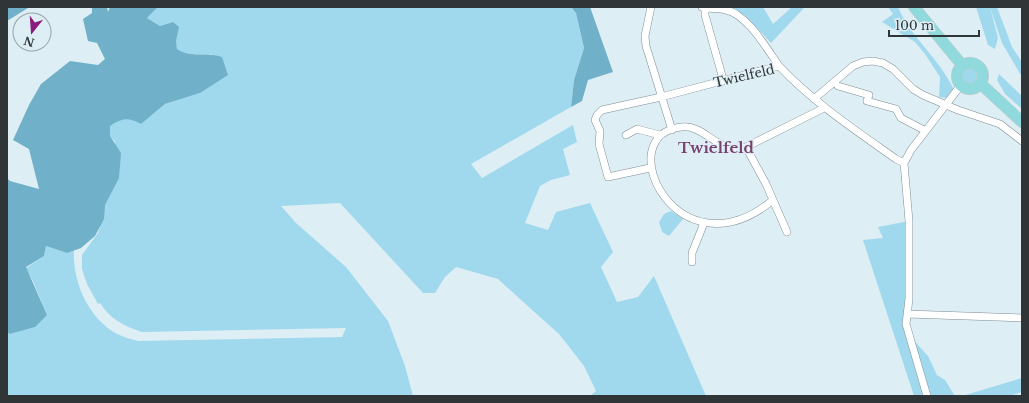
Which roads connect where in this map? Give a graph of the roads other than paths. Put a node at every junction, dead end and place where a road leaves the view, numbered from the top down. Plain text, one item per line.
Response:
1 (651, 7) edge
2 (704, 7) edge
3 (914, 7) edge
4 (779, 66) junction
5 (962, 66) junction
6 (723, 80) junction
7 (980, 84) junction
8 (961, 85) junction
9 (838, 86) dead end
10 (661, 97) junction
11 (814, 98) junction
12 (946, 105) junction
13 (824, 108) junction
14 (1022, 122) edge
15 (672, 130) junction
16 (926, 131) junction
17 (626, 135) dead end
18 (660, 135) junction
19 (1022, 141) edge
20 (746, 147) junction
21 (904, 162) junction
22 (650, 168) junction
23 (773, 200) junction
24 (704, 223) junction
25 (787, 232) dead end
26 (692, 262) dead end
27 (907, 314) junction
28 (1022, 318) edge
29 (927, 396) edge

1 - 10 street
2 - 4 street
2 - 6 street
3 - 5 main road
4 - 6 street, Twielfeld
4 - 11 street, Twielfeld
5 - 7 main road
5 - 8 main road
6 - 10 street, Twielfeld
7 - 8 main road
7 - 14 main road
8 - 12 street
9 - 16 street
10 - 15 street
10 - 22 street, Twielfeld
11 - 12 street
11 - 13 street, Twielfeld
12 - 16 street
12 - 19 street
13 - 20 street
13 - 21 street, Twielfeld
15 - 18 street
15 - 20 street
16 - 21 street
17 - 18 street
18 - 22 street
20 - 23 street
21 - 27 street
22 - 24 street
23 - 24 street
23 - 25 street
24 - 26 street
27 - 28 street
27 - 29 street

